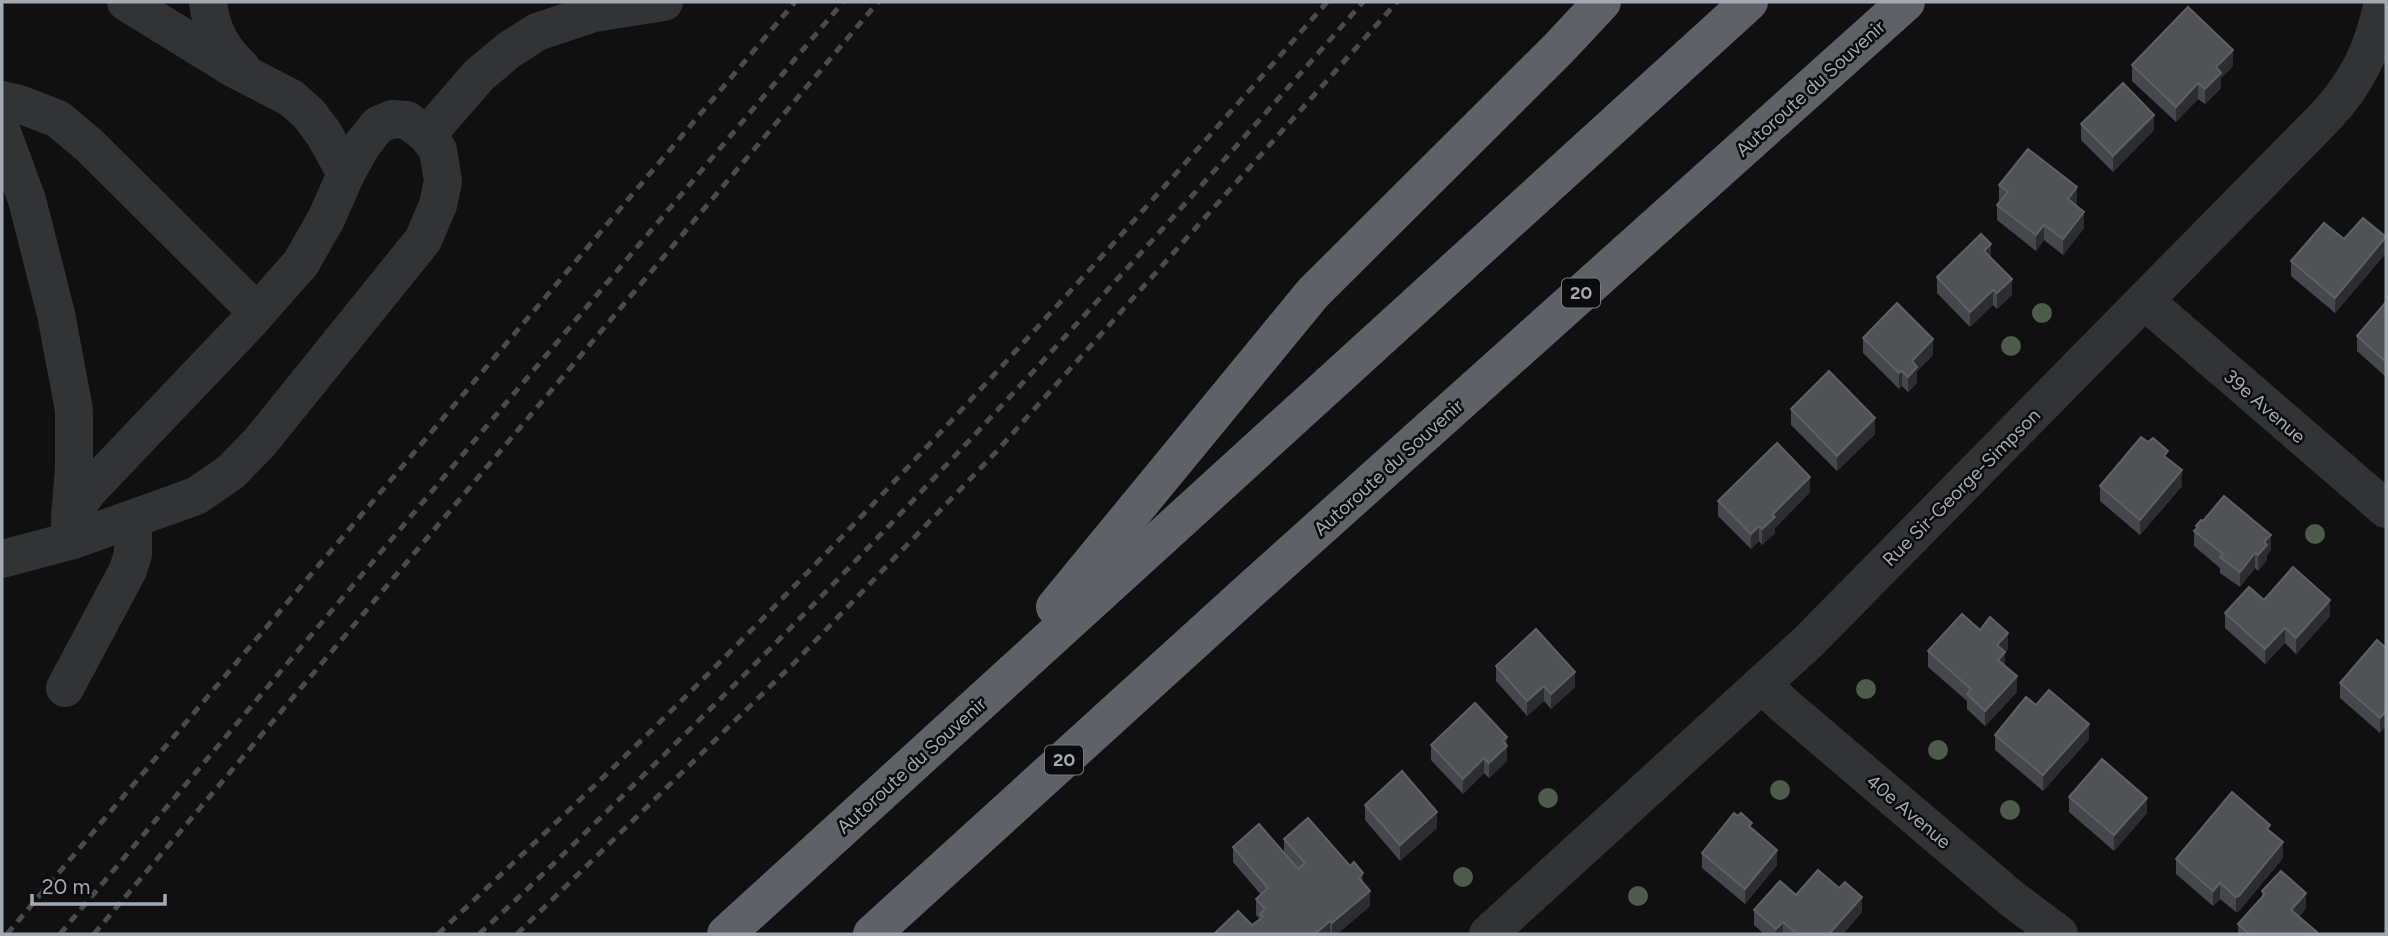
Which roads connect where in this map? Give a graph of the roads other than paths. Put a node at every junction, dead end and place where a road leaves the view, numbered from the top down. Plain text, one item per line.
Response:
1 (126, 2) edge
2 (208, 2) edge
3 (664, 2) edge
4 (1602, 2) edge
5 (1749, 2) edge
6 (1906, 2) edge
7 (2383, 2) edge
8 (252, 79) junction
9 (2, 100) edge
10 (2, 131) edge
11 (427, 135) junction
12 (346, 174) junction
13 (2145, 301) junction
14 (257, 312) junction
15 (2386, 509) edge
16 (133, 519) junction
17 (70, 529) junction
18 (2, 559) edge
19 (1762, 684) junction
20 (65, 688) dead end
21 (968, 713) junction
22 (726, 934) edge
23 (872, 934) edge
24 (1488, 934) edge
25 (2059, 934) edge

1 - 8 street
2 - 8 street
3 - 11 street
4 - 21 highway
5 - 21 highway, Autoroute du Souvenir
6 - 23 highway, Autoroute du Souvenir / 20
7 - 13 street, Rue Sir-George-Simpson
8 - 12 street
9 - 14 street
10 - 17 street
11 - 12 street
11 - 16 street
12 - 14 street
13 - 15 street, 39e Avenue
13 - 19 street, Rue Sir-George-Simpson
14 - 17 street
16 - 17 street
16 - 20 street
17 - 18 street
19 - 24 street, Rue Sir-George-Simpson
19 - 25 street, 40e Avenue
21 - 22 highway, Autoroute du Souvenir

